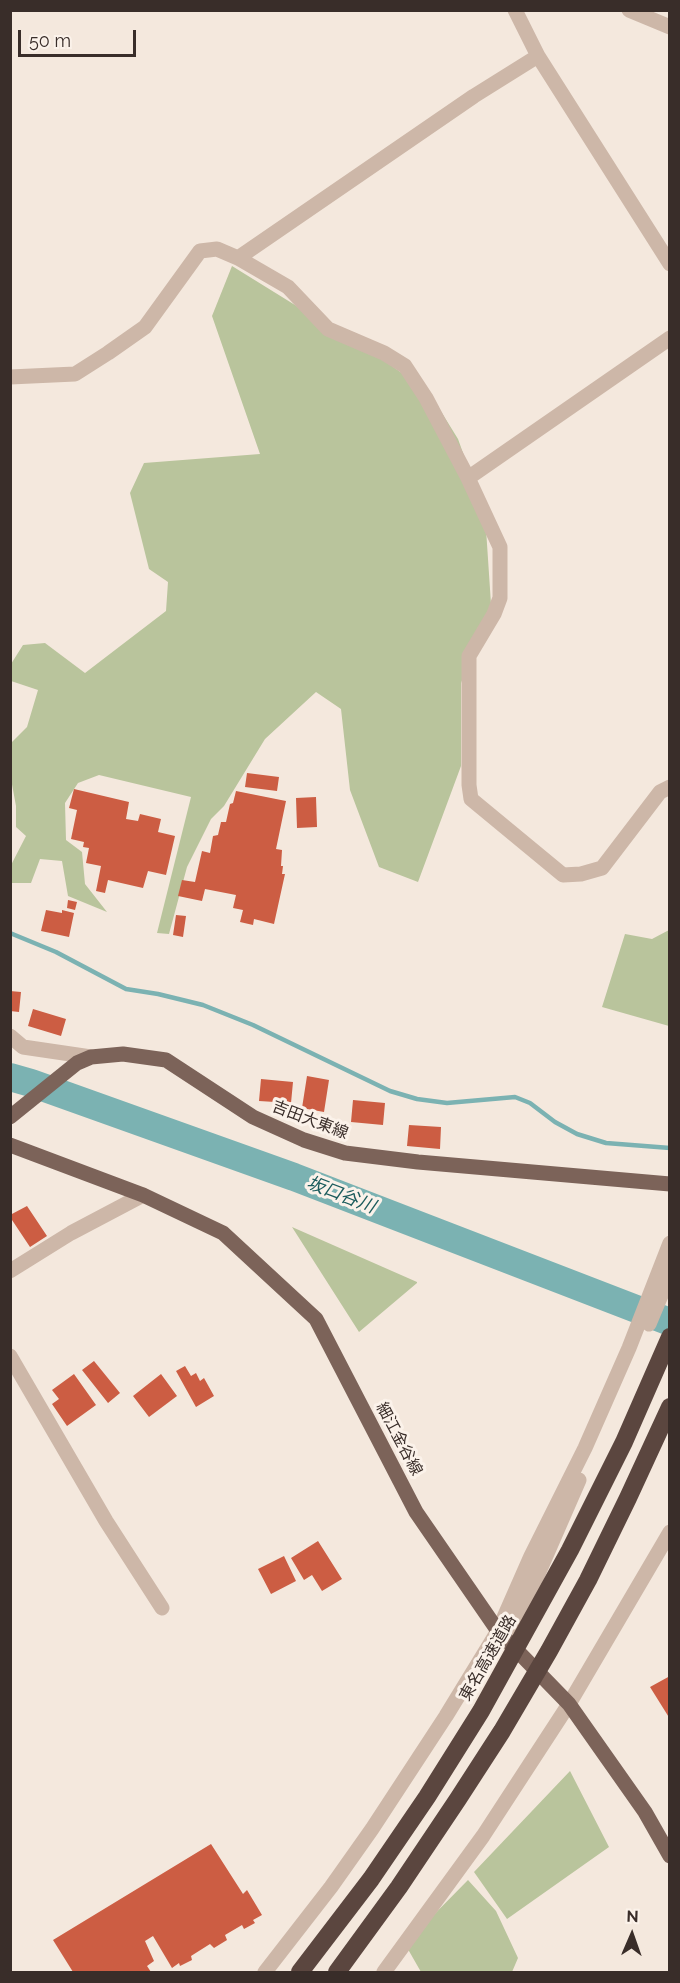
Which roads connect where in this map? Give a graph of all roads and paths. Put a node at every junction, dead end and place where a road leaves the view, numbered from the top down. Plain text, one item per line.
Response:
1 (515, 10) edge
2 (629, 10) edge
3 (669, 27) edge
4 (538, 56) junction
5 (238, 258) junction
6 (669, 264) edge
7 (669, 338) edge
8 (10, 377) edge
9 (468, 478) junction
10 (669, 787) edge
11 (10, 1036) edge
12 (84, 1060) junction
13 (10, 1117) edge
14 (10, 1145) edge
15 (669, 1184) edge
16 (143, 1195) junction
17 (669, 1243) edge
18 (10, 1271) edge
19 (666, 1274) edge
20 (669, 1337) edge
21 (634, 1347) junction
22 (10, 1356) edge
23 (669, 1407) edge
24 (669, 1532) edge
25 (162, 1608) dead end
26 (503, 1637) junction
27 (569, 1704) junction
28 (669, 1856) edge
29 (265, 1972) edge
30 (300, 1972) edge
31 (337, 1972) edge
32 (384, 1972) edge

1 - 4 street
2 - 3 street
4 - 5 street
4 - 6 street
5 - 8 street
5 - 9 street
7 - 9 street
9 - 10 street
11 - 12 street
12 - 13 main road
12 - 15 main road, 吉田大東線
14 - 16 main road, 細江金谷線
16 - 18 street
16 - 26 main road, 細江金谷線
17 - 19 street
19 - 21 street
19 - 21 street
20 - 30 highway, 東名高速道路, bridge
21 - 26 street
22 - 25 street
23 - 31 highway, bridge
24 - 27 street
26 - 27 main road, 細江金谷線
26 - 29 street
27 - 28 main road, 細江金谷線
27 - 32 street

